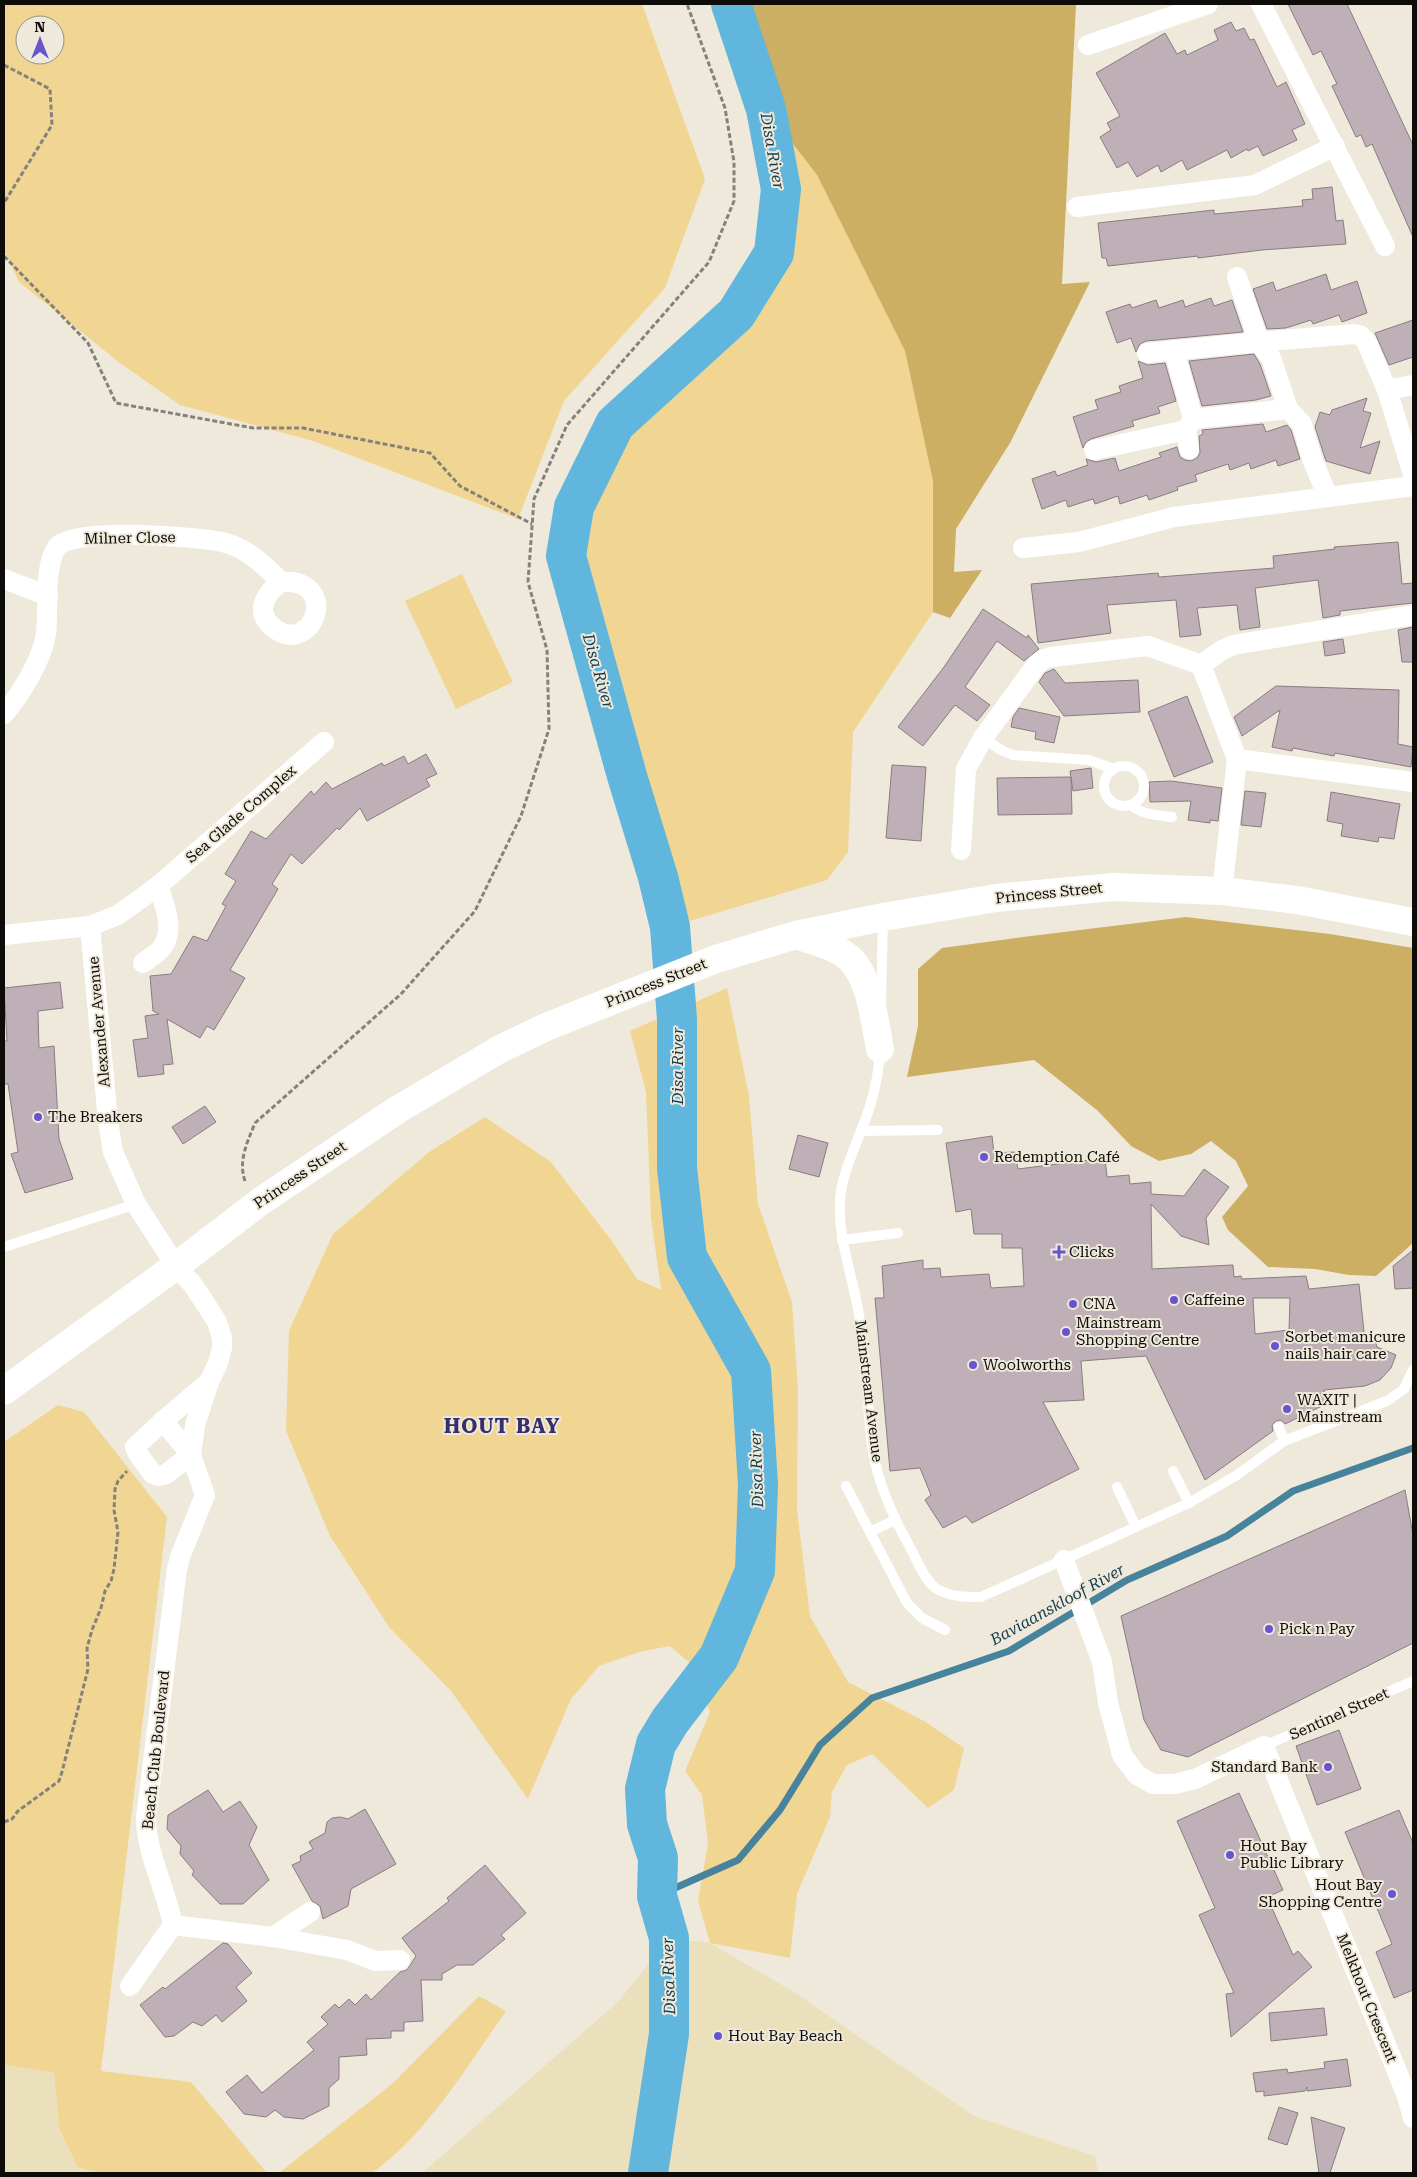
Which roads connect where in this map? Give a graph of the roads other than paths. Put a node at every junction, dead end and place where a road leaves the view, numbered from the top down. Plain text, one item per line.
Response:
1 (1208, 4) edge
2 (1261, 4) edge
3 (1088, 45) dead end
4 (1335, 146) junction
5 (1077, 207) dead end
6 (1385, 246) dead end
7 (1237, 277) dead end
8 (1259, 342) junction
9 (1174, 350) junction
10 (1146, 353) dead end
11 (1413, 385) edge
12 (1387, 390) junction
13 (1288, 409) junction
14 (1190, 433) junction
15 (1094, 450) dead end
16 (1413, 474) edge
17 (1413, 486) edge
18 (1328, 497) junction
19 (1023, 548) dead end
20 (4, 579) edge
21 (282, 582) dead end
22 (48, 596) junction
23 (1413, 614) edge
24 (1201, 665) junction
25 (4, 714) edge
26 (983, 738) junction
27 (324, 742) dead end
28 (1237, 759) junction
29 (1114, 769) junction
30 (1413, 783) edge
31 (1131, 805) junction
32 (1172, 817) dead end
33 (961, 850) dead end
34 (158, 886) junction
35 (1222, 891) junction
36 (883, 917) junction
37 (1413, 922) edge
38 (90, 926) junction
39 (4, 935) edge
40 (796, 936) junction
41 (143, 963) dead end
42 (880, 1049) junction
43 (938, 1130) dead end
44 (862, 1131) junction
45 (136, 1204) junction
46 (898, 1233) dead end
47 (842, 1240) junction
48 (4, 1247) edge
49 (176, 1266) junction
50 (1413, 1370) edge
51 (209, 1382) junction
52 (4, 1391) edge
53 (163, 1421) junction
54 (1279, 1428) dead end
55 (1284, 1441) junction
56 (191, 1455) junction
57 (1174, 1471) dead end
58 (846, 1486) dead end
59 (1118, 1487) dead end
60 (1189, 1503) junction
61 (895, 1520) junction
62 (1136, 1527) junction
63 (870, 1532) junction
64 (1064, 1560) junction
65 (945, 1630) dead end
66 (1413, 1681) edge
67 (1264, 1746) junction
68 (310, 1912) dead end
69 (173, 1925) junction
70 (274, 1937) junction
71 (400, 1960) dead end
72 (130, 1986) dead end
73 (1413, 2118) edge

1 - 3 street
2 - 4 street
4 - 5 street
4 - 6 street
7 - 8 street
8 - 9 street
8 - 12 street
8 - 13 street
9 - 10 street
9 - 14 street
11 - 12 street
12 - 16 street
13 - 14 street
13 - 18 street
14 - 15 street
17 - 18 street
18 - 19 street
20 - 22 street
21 - 22 street, Milner Close
22 - 25 street, Milner Close
23 - 24 street
24 - 26 street
24 - 28 street
26 - 29 lane
26 - 33 street
27 - 34 street, Sea Glade Complex
28 - 30 street
28 - 35 street
29 - 31 lane
29 - 31 lane
31 - 32 lane
34 - 38 street, Sea Glade Complex
34 - 41 street
35 - 36 street, Princess Street
35 - 37 street, Princess Street
36 - 40 street, Princess Street
36 - 42 lane, Mainstream Avenue
38 - 39 street, Sea Glade Complex
38 - 45 street, Alexander Avenue
40 - 42 street
40 - 49 street, Princess Street
42 - 44 lane, Mainstream Avenue
43 - 44 lane
44 - 47 lane, Mainstream Avenue
45 - 48 lane
45 - 49 street, Alexander Avenue
46 - 47 lane
47 - 61 lane, Mainstream Avenue
49 - 51 street, Beach Club Boulevard
49 - 52 street, Princess Street
50 - 55 lane, Mainstream Avenue
51 - 53 street, Beach Club Boulevard
51 - 56 street, Beach Club Boulevard
53 - 56 street
53 - 56 street, Beach Club Boulevard
54 - 55 lane
55 - 60 lane, Mainstream Avenue
56 - 69 street, Beach Club Boulevard
57 - 60 lane
58 - 63 lane
59 - 62 lane
60 - 62 lane, Mainstream Avenue
61 - 63 lane
61 - 64 lane, Mainstream Avenue
62 - 64 lane, Mainstream Avenue
63 - 65 lane
64 - 67 street
66 - 67 lane, Sentinel Street
67 - 73 street, Melkhout Crescent
68 - 70 street
69 - 70 street
69 - 72 street
70 - 71 street

